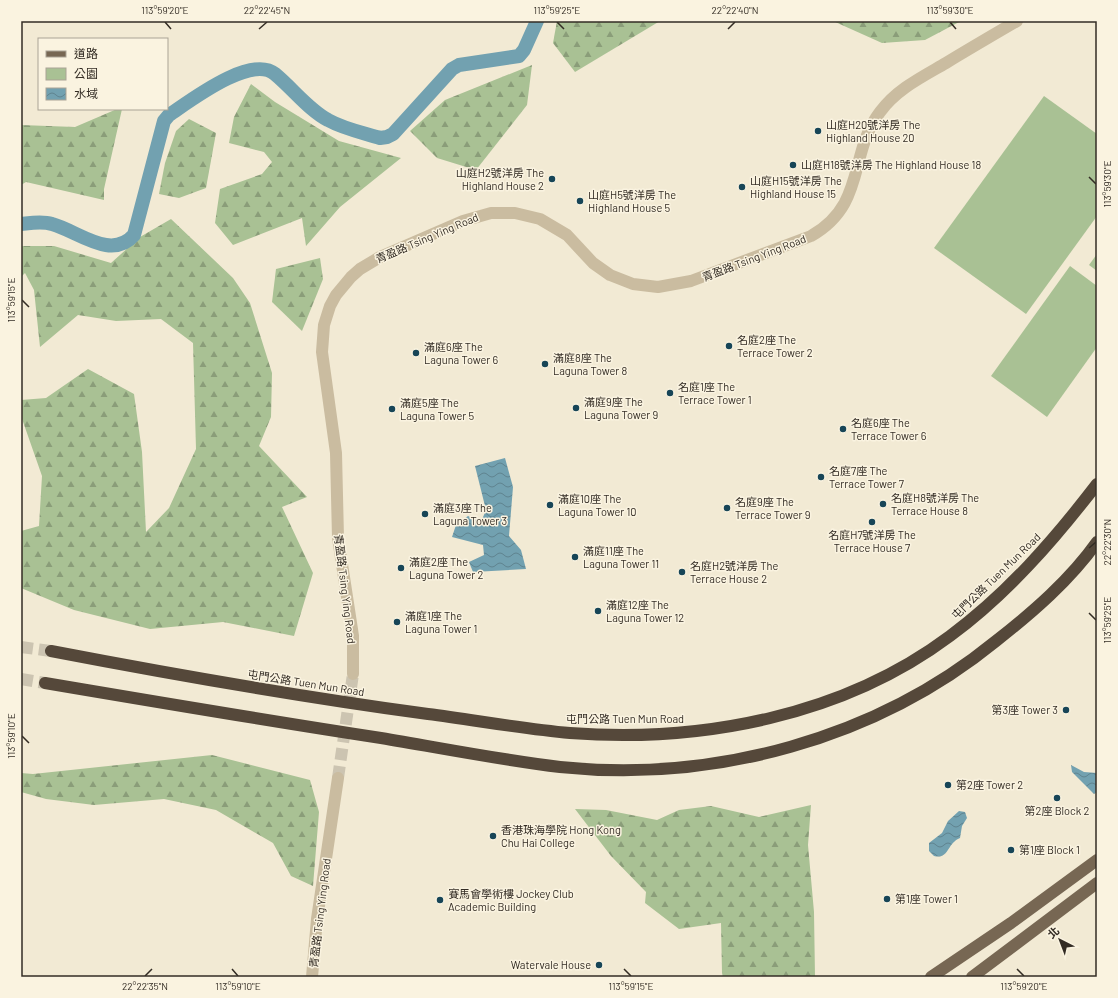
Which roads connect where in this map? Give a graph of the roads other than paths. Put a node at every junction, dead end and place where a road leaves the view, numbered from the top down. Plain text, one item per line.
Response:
1 (1017, 21) edge
2 (1097, 484) edge
3 (1097, 542) edge
4 (50, 651) tunnel mouth
5 (353, 674) tunnel mouth
6 (45, 683) tunnel mouth
7 (338, 778) tunnel mouth
8 (1097, 860) edge
9 (1097, 883) edge
10 (934, 976) edge
11 (312, 977) edge
12 (972, 977) edge

1 - 5 street, 青盈路 Tsing Ying Road
2 - 4 highway, 屯門公路 Tuen Mun Road
3 - 6 highway
7 - 11 street, 青盈路 Tsing Ying Road
8 - 10 main road
9 - 12 main road

